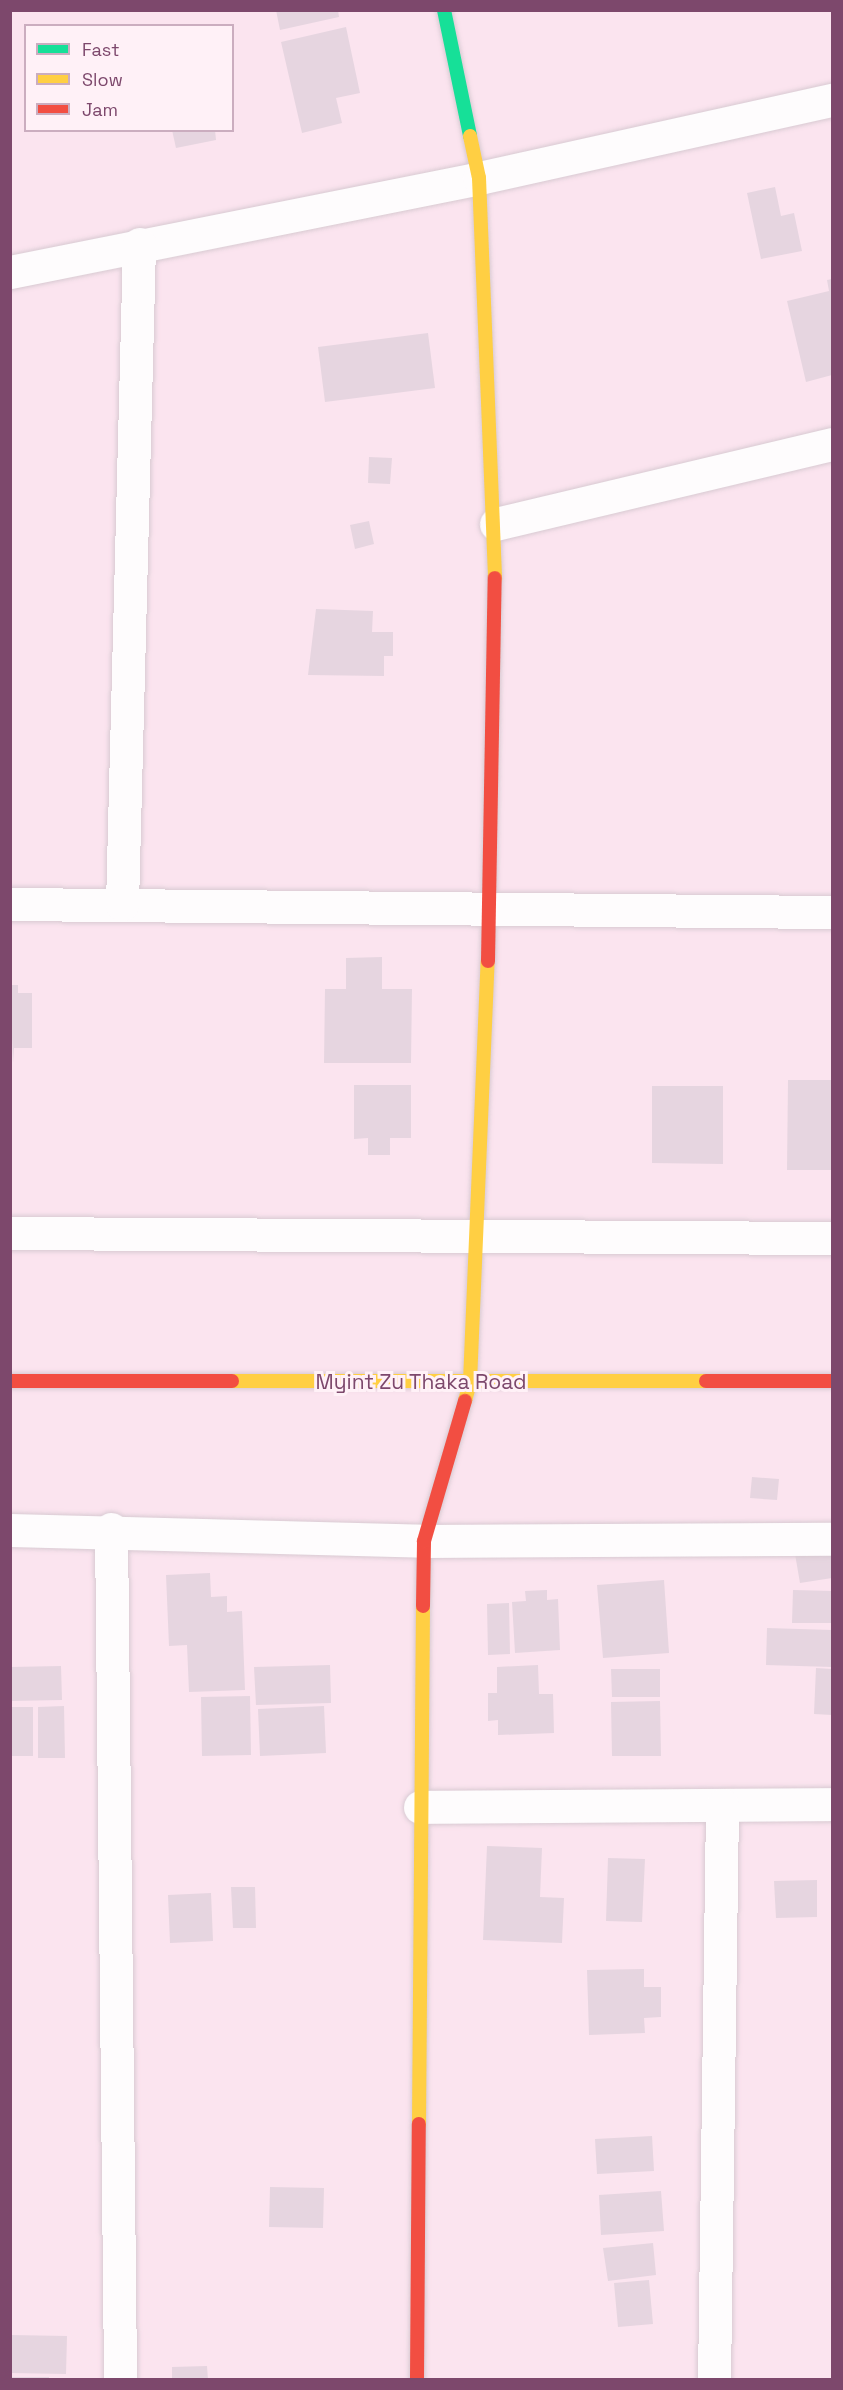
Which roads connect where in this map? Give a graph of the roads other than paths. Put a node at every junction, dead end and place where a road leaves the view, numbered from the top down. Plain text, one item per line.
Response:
1 (444, 10) edge
2 (832, 100) edge
3 (479, 178) junction
4 (139, 244) junction
5 (10, 272) edge
6 (832, 444) edge
7 (496, 524) junction
8 (10, 904) edge
9 (123, 904) junction
10 (490, 905) junction
11 (832, 912) edge
12 (10, 1233) edge
13 (475, 1236) junction
14 (832, 1238) edge
15 (10, 1382) edge
16 (470, 1382) junction
17 (832, 1382) edge
18 (111, 1529) junction
19 (10, 1530) edge
20 (832, 1539) edge
21 (424, 1541) junction
22 (722, 1804) junction
23 (832, 1804) edge
24 (420, 1806) junction
25 (120, 2379) edge
26 (417, 2379) edge
27 (714, 2379) edge

1 - 3 street
2 - 3 street
3 - 4 street
3 - 7 street
4 - 5 street
4 - 9 street
6 - 7 street
7 - 10 street
8 - 9 street
9 - 10 street
10 - 11 street
10 - 13 street
12 - 13 street
13 - 14 street
13 - 16 street
15 - 16 street, Myint Zu Thaka Road
16 - 17 street, Myint Zu Thaka Road
16 - 21 street
18 - 19 street
18 - 21 street
18 - 25 street
20 - 21 street
21 - 24 street
22 - 23 street
22 - 24 street
22 - 27 street
24 - 26 street

